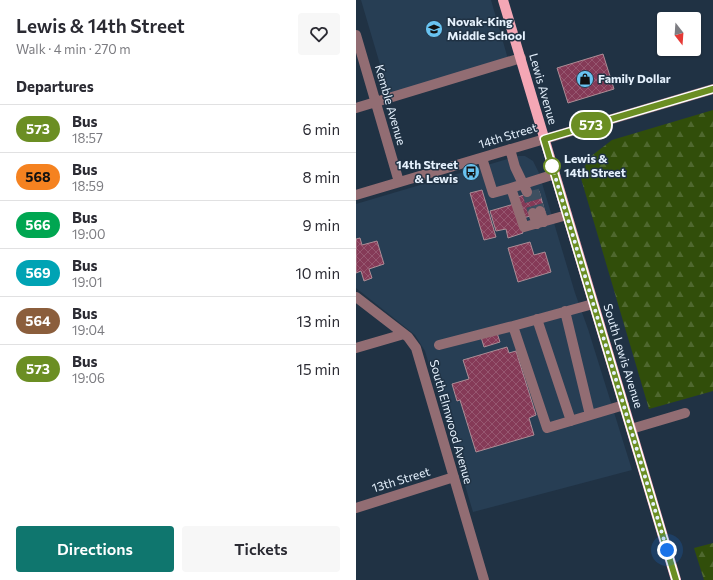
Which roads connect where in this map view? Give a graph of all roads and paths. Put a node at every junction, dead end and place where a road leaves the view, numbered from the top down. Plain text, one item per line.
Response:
1 (503, 0) edge
2 (356, 35) edge
3 (521, 58) junction
4 (713, 89) edge
5 (376, 102) junction
6 (356, 108) edge
7 (544, 139) junction
8 (510, 149) junction
9 (482, 158) junction
10 (555, 174) junction
11 (400, 182) junction
12 (529, 187) junction
13 (511, 188) junction
14 (356, 195) edge
15 (537, 212) tunnel mouth
16 (567, 215) junction
17 (540, 223) junction
18 (356, 297) edge
19 (593, 304) junction
20 (565, 311) junction
21 (537, 319) junction
22 (513, 326) junction
23 (404, 334) junction
24 (439, 345) dead end
25 (356, 348) edge
26 (624, 404) junction
27 (685, 413) dead end
28 (590, 415) junction
29 (571, 421) junction
30 (631, 429) junction
31 (454, 477) junction
32 (356, 508) edge
33 (484, 580) edge
34 (676, 580) edge

1 - 3 main road, Lewis Avenue
2 - 5 street, Kemble Avenue
3 - 5 street
3 - 7 main road, Lewis Avenue
4 - 7 street, 14th Street
5 - 6 street
5 - 11 street, Kemble Avenue
7 - 8 street, 14th Street
7 - 10 main road, South Lewis Avenue
8 - 9 street, 14th Street
8 - 12 street
9 - 11 street, 14th Street
9 - 13 street
10 - 12 street
10 - 16 main road, South Lewis Avenue
11 - 14 street, 14th Street
12 - 13 street
13 - 17 street
15 - 17 street
16 - 17 street
16 - 19 main road, South Lewis Avenue
18 - 23 street, South Elmwood Avenue
19 - 20 street
19 - 26 main road, South Lewis Avenue
20 - 21 street
20 - 28 street
21 - 22 street
21 - 29 street
22 - 24 street
22 - 29 street
23 - 25 street
23 - 31 street, South Elmwood Avenue
26 - 28 street
26 - 30 main road, South Lewis Avenue
27 - 30 street
28 - 29 street
30 - 34 main road, South Lewis Avenue
31 - 32 street, 13th Street
31 - 33 street, South Elmwood Avenue

